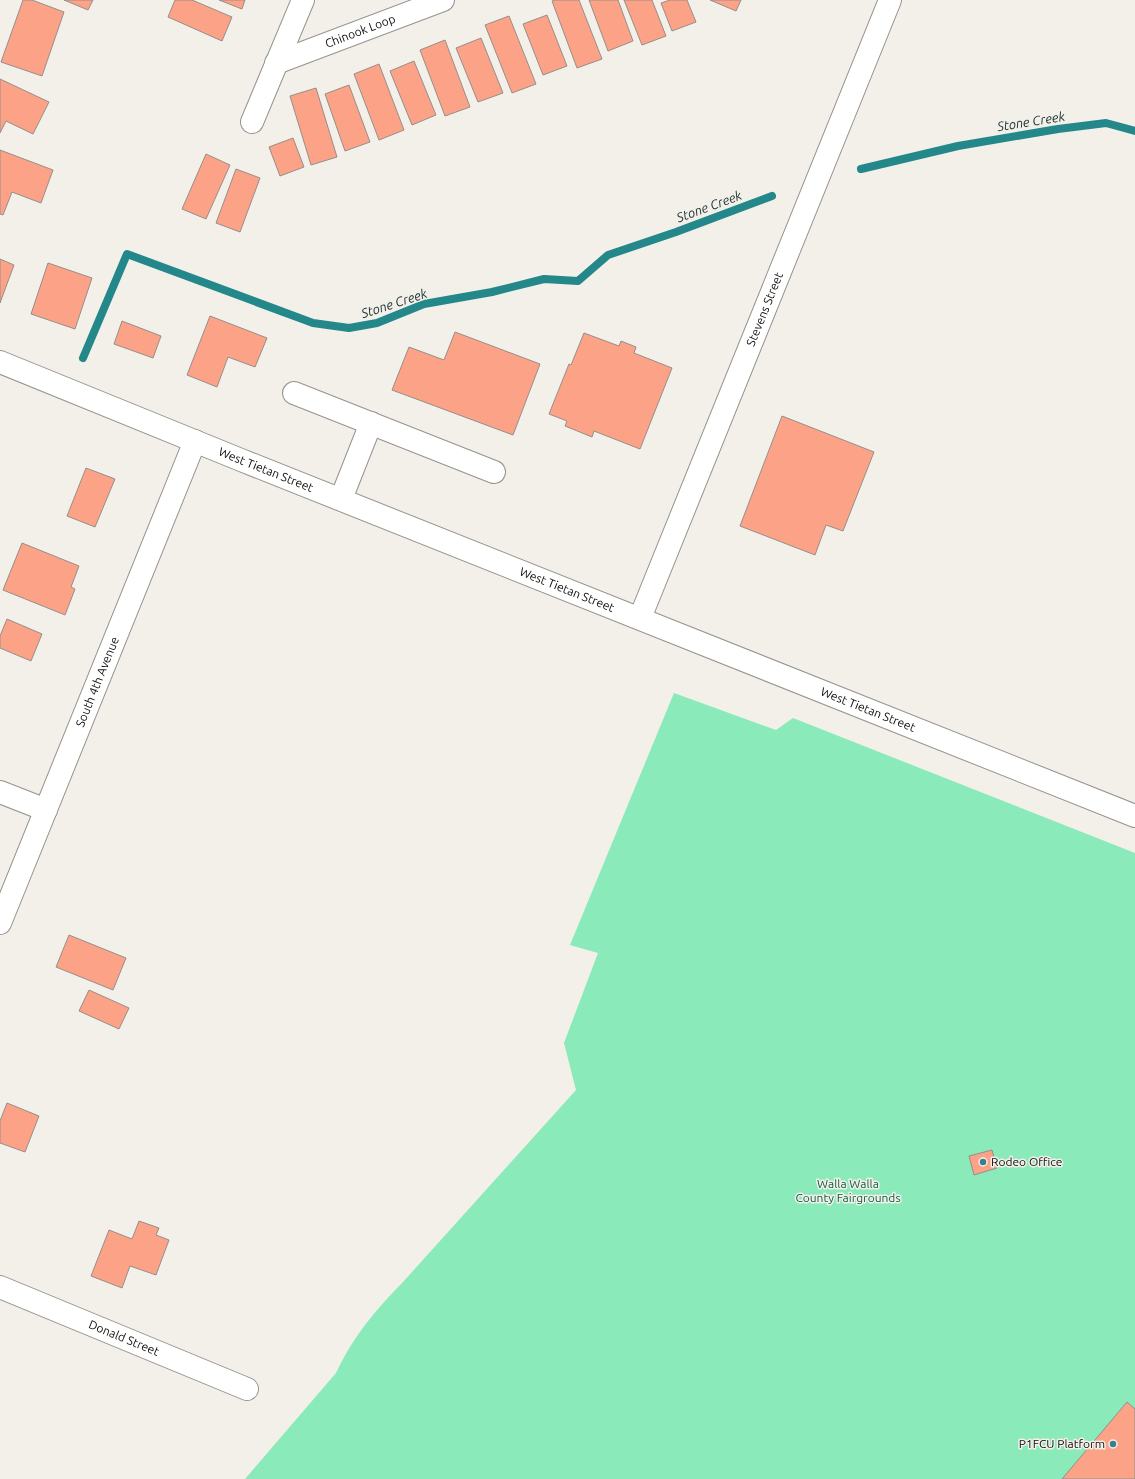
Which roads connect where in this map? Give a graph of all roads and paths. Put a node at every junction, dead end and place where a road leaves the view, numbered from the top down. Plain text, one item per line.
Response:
1 (303, 0) edge
2 (443, 0) edge
3 (890, 0) edge
4 (276, 63) junction
5 (252, 122) dead end
6 (0, 362) edge
7 (294, 393) dead end
8 (371, 424) junction
9 (195, 441) junction
10 (494, 472) dead end
11 (341, 499) junction
12 (640, 618) junction
13 (0, 792) edge
14 (46, 810) junction
15 (1135, 816) edge
16 (0, 923) edge
17 (0, 1287) edge
18 (247, 1389) dead end

1 - 4 street
2 - 4 street, Chinook Loop
3 - 12 street, Stevens Street
4 - 5 street
6 - 9 street, West Tietan Street
7 - 8 street
8 - 10 street
8 - 11 street
9 - 11 street, West Tietan Street
9 - 14 street, South 4th Avenue
11 - 12 street, West Tietan Street
12 - 15 street, West Tietan Street
13 - 14 street
14 - 16 street, South 4th Avenue
17 - 18 street, Donald Street

